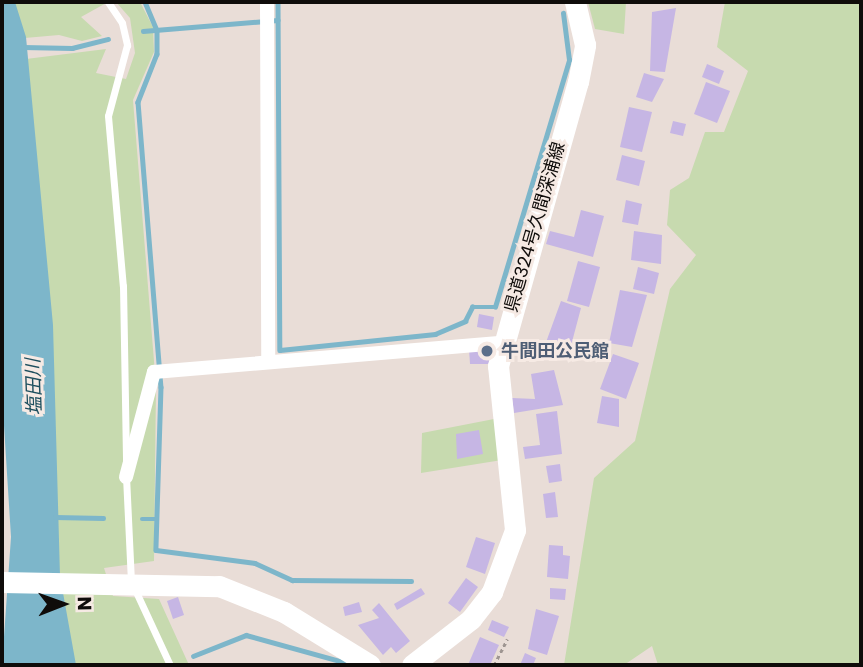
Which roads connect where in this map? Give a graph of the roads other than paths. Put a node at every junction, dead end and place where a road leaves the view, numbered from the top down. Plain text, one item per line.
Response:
1 (107, 2) edge
2 (267, 2) edge
3 (575, 2) edge
4 (502, 343) junction
5 (268, 360) junction
6 (126, 477) junction
7 (131, 581) junction
8 (2, 582) edge
9 (170, 665) edge
10 (370, 665) edge
11 (412, 665) edge

1 - 6 lane
2 - 5 street
3 - 4 main road, 県道324号久間深浦線
4 - 5 street
4 - 11 main road, 県道324号久間深浦線
5 - 6 street
6 - 7 lane
7 - 8 main road
7 - 9 lane
7 - 10 main road

